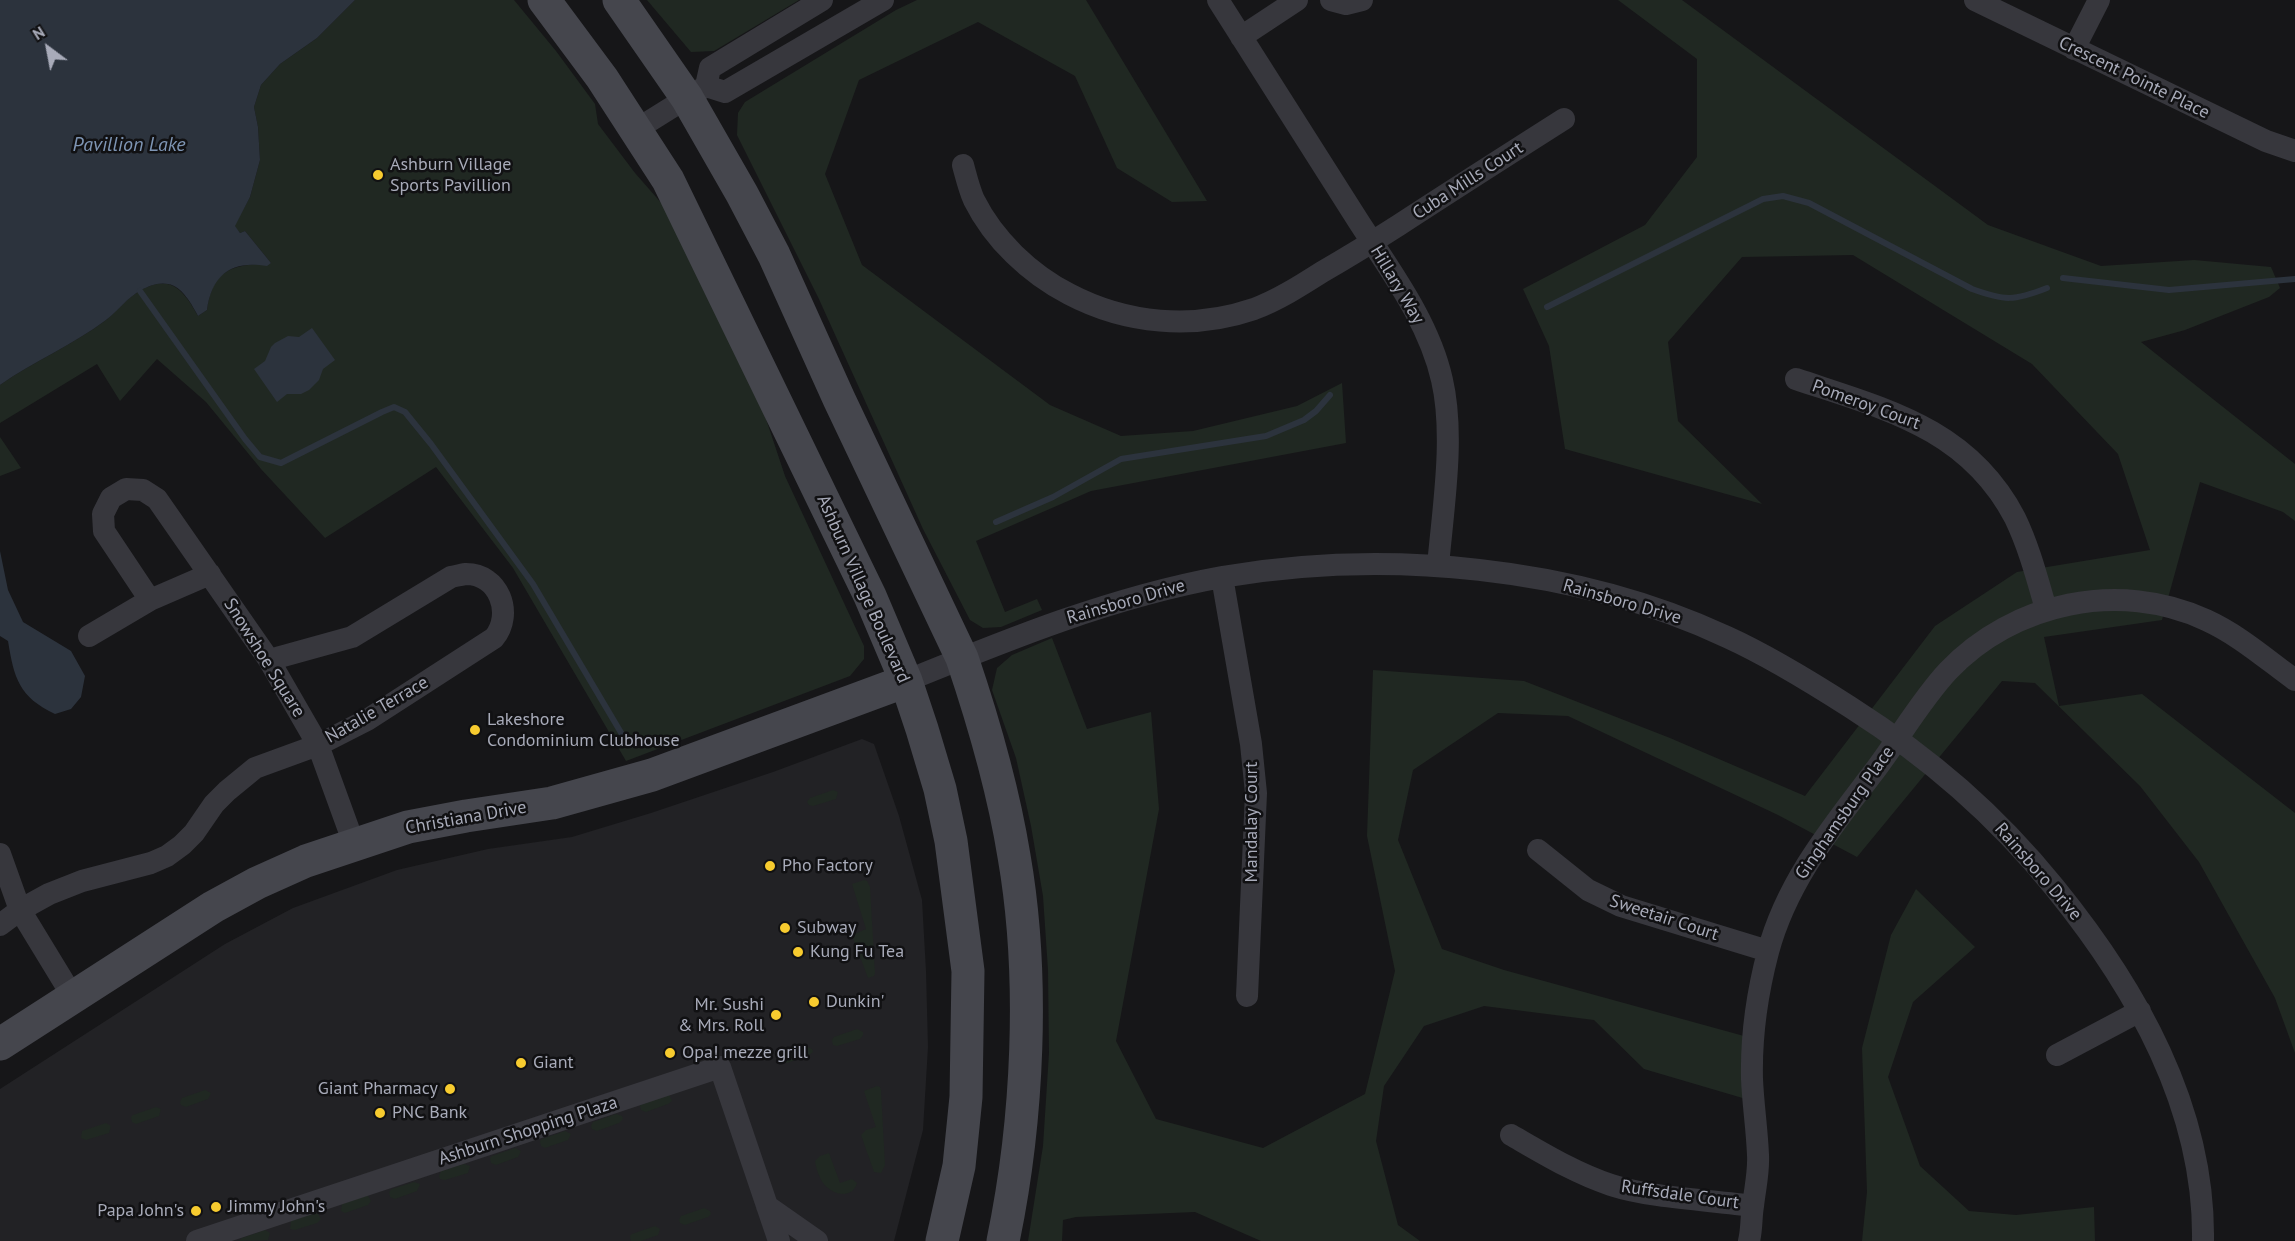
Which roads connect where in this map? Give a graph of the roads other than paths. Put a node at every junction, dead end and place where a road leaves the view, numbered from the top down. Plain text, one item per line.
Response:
1 (544, 0) edge
2 (619, 0) edge
3 (822, 0) edge
4 (883, 0) edge
5 (1218, 0) edge
6 (1297, 0) edge
7 (1331, 0) edge
8 (1362, 0) edge
9 (1975, 0) edge
10 (2099, 0) edge
11 (1241, 37) junction
12 (2074, 49) junction
13 (696, 92) junction
14 (1564, 119) dead end
15 (638, 129) junction
16 (2295, 151) edge
17 (963, 165) dead end
18 (1372, 242) junction
19 (1797, 380) dead end
20 (1438, 566) junction
21 (210, 574) junction
22 (1222, 577) junction
23 (150, 600) junction
24 (2046, 609) junction
25 (89, 636) dead end
26 (962, 658) junction
27 (269, 660) junction
28 (2295, 680) edge
29 (906, 681) junction
30 (1899, 738) junction
31 (318, 745) junction
32 (354, 844) junction
33 (1538, 850) dead end
34 (0, 854) edge
35 (20, 910) junction
36 (0, 925) edge
37 (1768, 951) junction
38 (1247, 996) dead end
39 (73, 997) junction
40 (2140, 1011) junction
41 (0, 1044) edge
42 (2056, 1055) dead end
43 (1511, 1136) dead end
44 (767, 1206) junction
45 (1753, 1206) junction
46 (197, 1241) edge
47 (779, 1241) edge
48 (817, 1241) edge
49 (942, 1241) edge
50 (1003, 1241) edge
51 (1749, 1241) edge
52 (2203, 1241) edge

1 - 15 main road, Ashburn Village Boulevard
2 - 13 main road
3 - 13 street
4 - 13 street
5 - 11 street, Hillary Way
6 - 11 street
7 - 8 street
9 - 12 street, Crescent Pointe Place
10 - 12 street
11 - 18 street, Hillary Way
12 - 16 street, Crescent Pointe Place
13 - 15 street
13 - 26 main road
14 - 18 street, Cuba Mills Court
15 - 29 main road, Ashburn Village Boulevard
17 - 18 street, Cuba Mills Court
18 - 20 street, Hillary Way
19 - 24 street, Pomeroy Court
20 - 22 street, Rainsboro Drive
20 - 30 street, Rainsboro Drive
21 - 23 street
21 - 23 street, Snowshoe Square
21 - 27 street, Snowshoe Square
22 - 26 street, Rainsboro Drive
22 - 38 street, Mandalay Court
23 - 25 street
24 - 28 street, Ginghamsburg Place
24 - 30 street, Ginghamsburg Place
26 - 29 street, Christiana Drive
26 - 50 main road
27 - 31 street, Snowshoe Square
27 - 31 street, Natalie Terrace
29 - 32 main road, Christiana Drive
29 - 49 main road, Ashburn Village Boulevard
30 - 37 street, Ginghamsburg Place
30 - 40 street, Rainsboro Drive
31 - 32 street, Snowshoe Square
31 - 35 street, Natalie Terrace
32 - 39 main road, Christiana Drive
33 - 37 street, Sweetair Court
34 - 35 street
35 - 36 street, Natalie Terrace
35 - 39 street
37 - 45 street, Ginghamsburg Place
39 - 41 main road, Christiana Drive
40 - 42 street
40 - 52 street, Rainsboro Drive
43 - 45 street, Ruffsdale Court
44 - 46 street, Ashburn Shopping Plaza
44 - 47 street, Ashburn Shopping Plaza
44 - 48 street
45 - 51 street, Ginghamsburg Place

